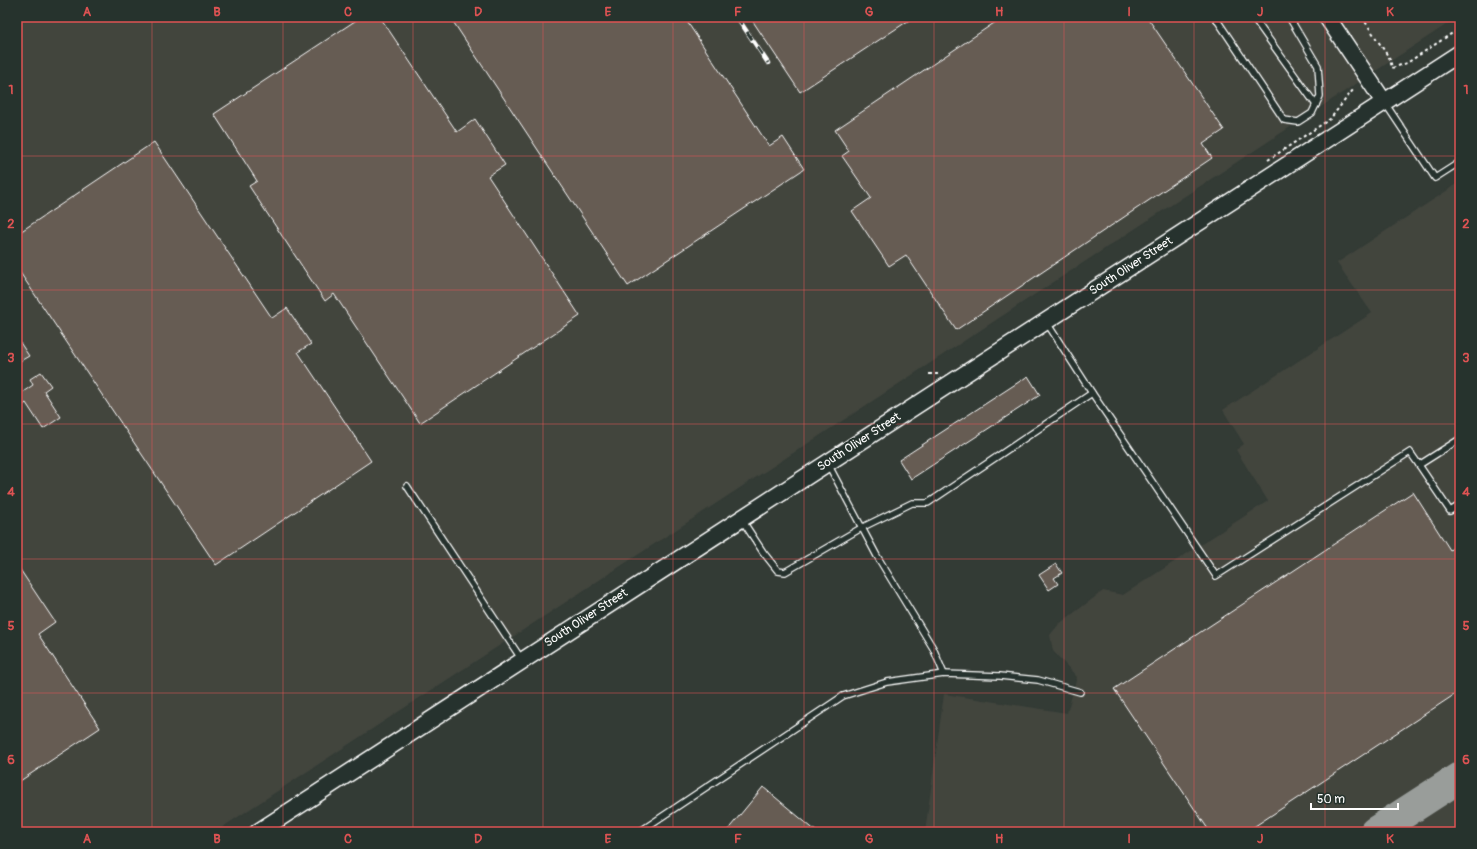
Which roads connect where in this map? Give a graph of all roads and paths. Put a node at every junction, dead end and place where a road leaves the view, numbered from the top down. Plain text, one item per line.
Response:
1 (1215, 17) edge
2 (1253, 17) edge
3 (1289, 17) edge
4 (1327, 17) edge
5 (1362, 17) edge
6 (1417, 17) edge
7 (1431, 17) edge
8 (1460, 32) edge
9 (1460, 53) edge
10 (1384, 102) junction
11 (1316, 104) junction
12 (1460, 162) edge
13 (1046, 321) junction
14 (1092, 393) junction
15 (1460, 439) edge
16 (828, 463) junction
17 (1419, 465) junction
18 (407, 486) dead end
19 (1460, 504) edge
20 (741, 518) junction
21 (863, 527) junction
22 (522, 660) junction
23 (944, 674) junction
24 (1080, 692) dead end
25 (258, 832) edge
26 (639, 832) edge

1 - 11 lane
2 - 11 lane
3 - 11 lane
4 - 10 main road
5 - 8 path
6 - 7 lane
9 - 10 main road, South Oliver Street
10 - 12 lane
10 - 13 main road, South Oliver Street
13 - 14 lane
13 - 16 main road, South Oliver Street
14 - 17 lane
14 - 21 lane
15 - 17 lane
16 - 20 main road, South Oliver Street
16 - 21 lane
17 - 19 lane
18 - 22 lane
20 - 21 lane
20 - 22 main road, South Oliver Street
21 - 23 lane
22 - 25 main road, South Oliver Street
23 - 24 lane
23 - 26 lane

